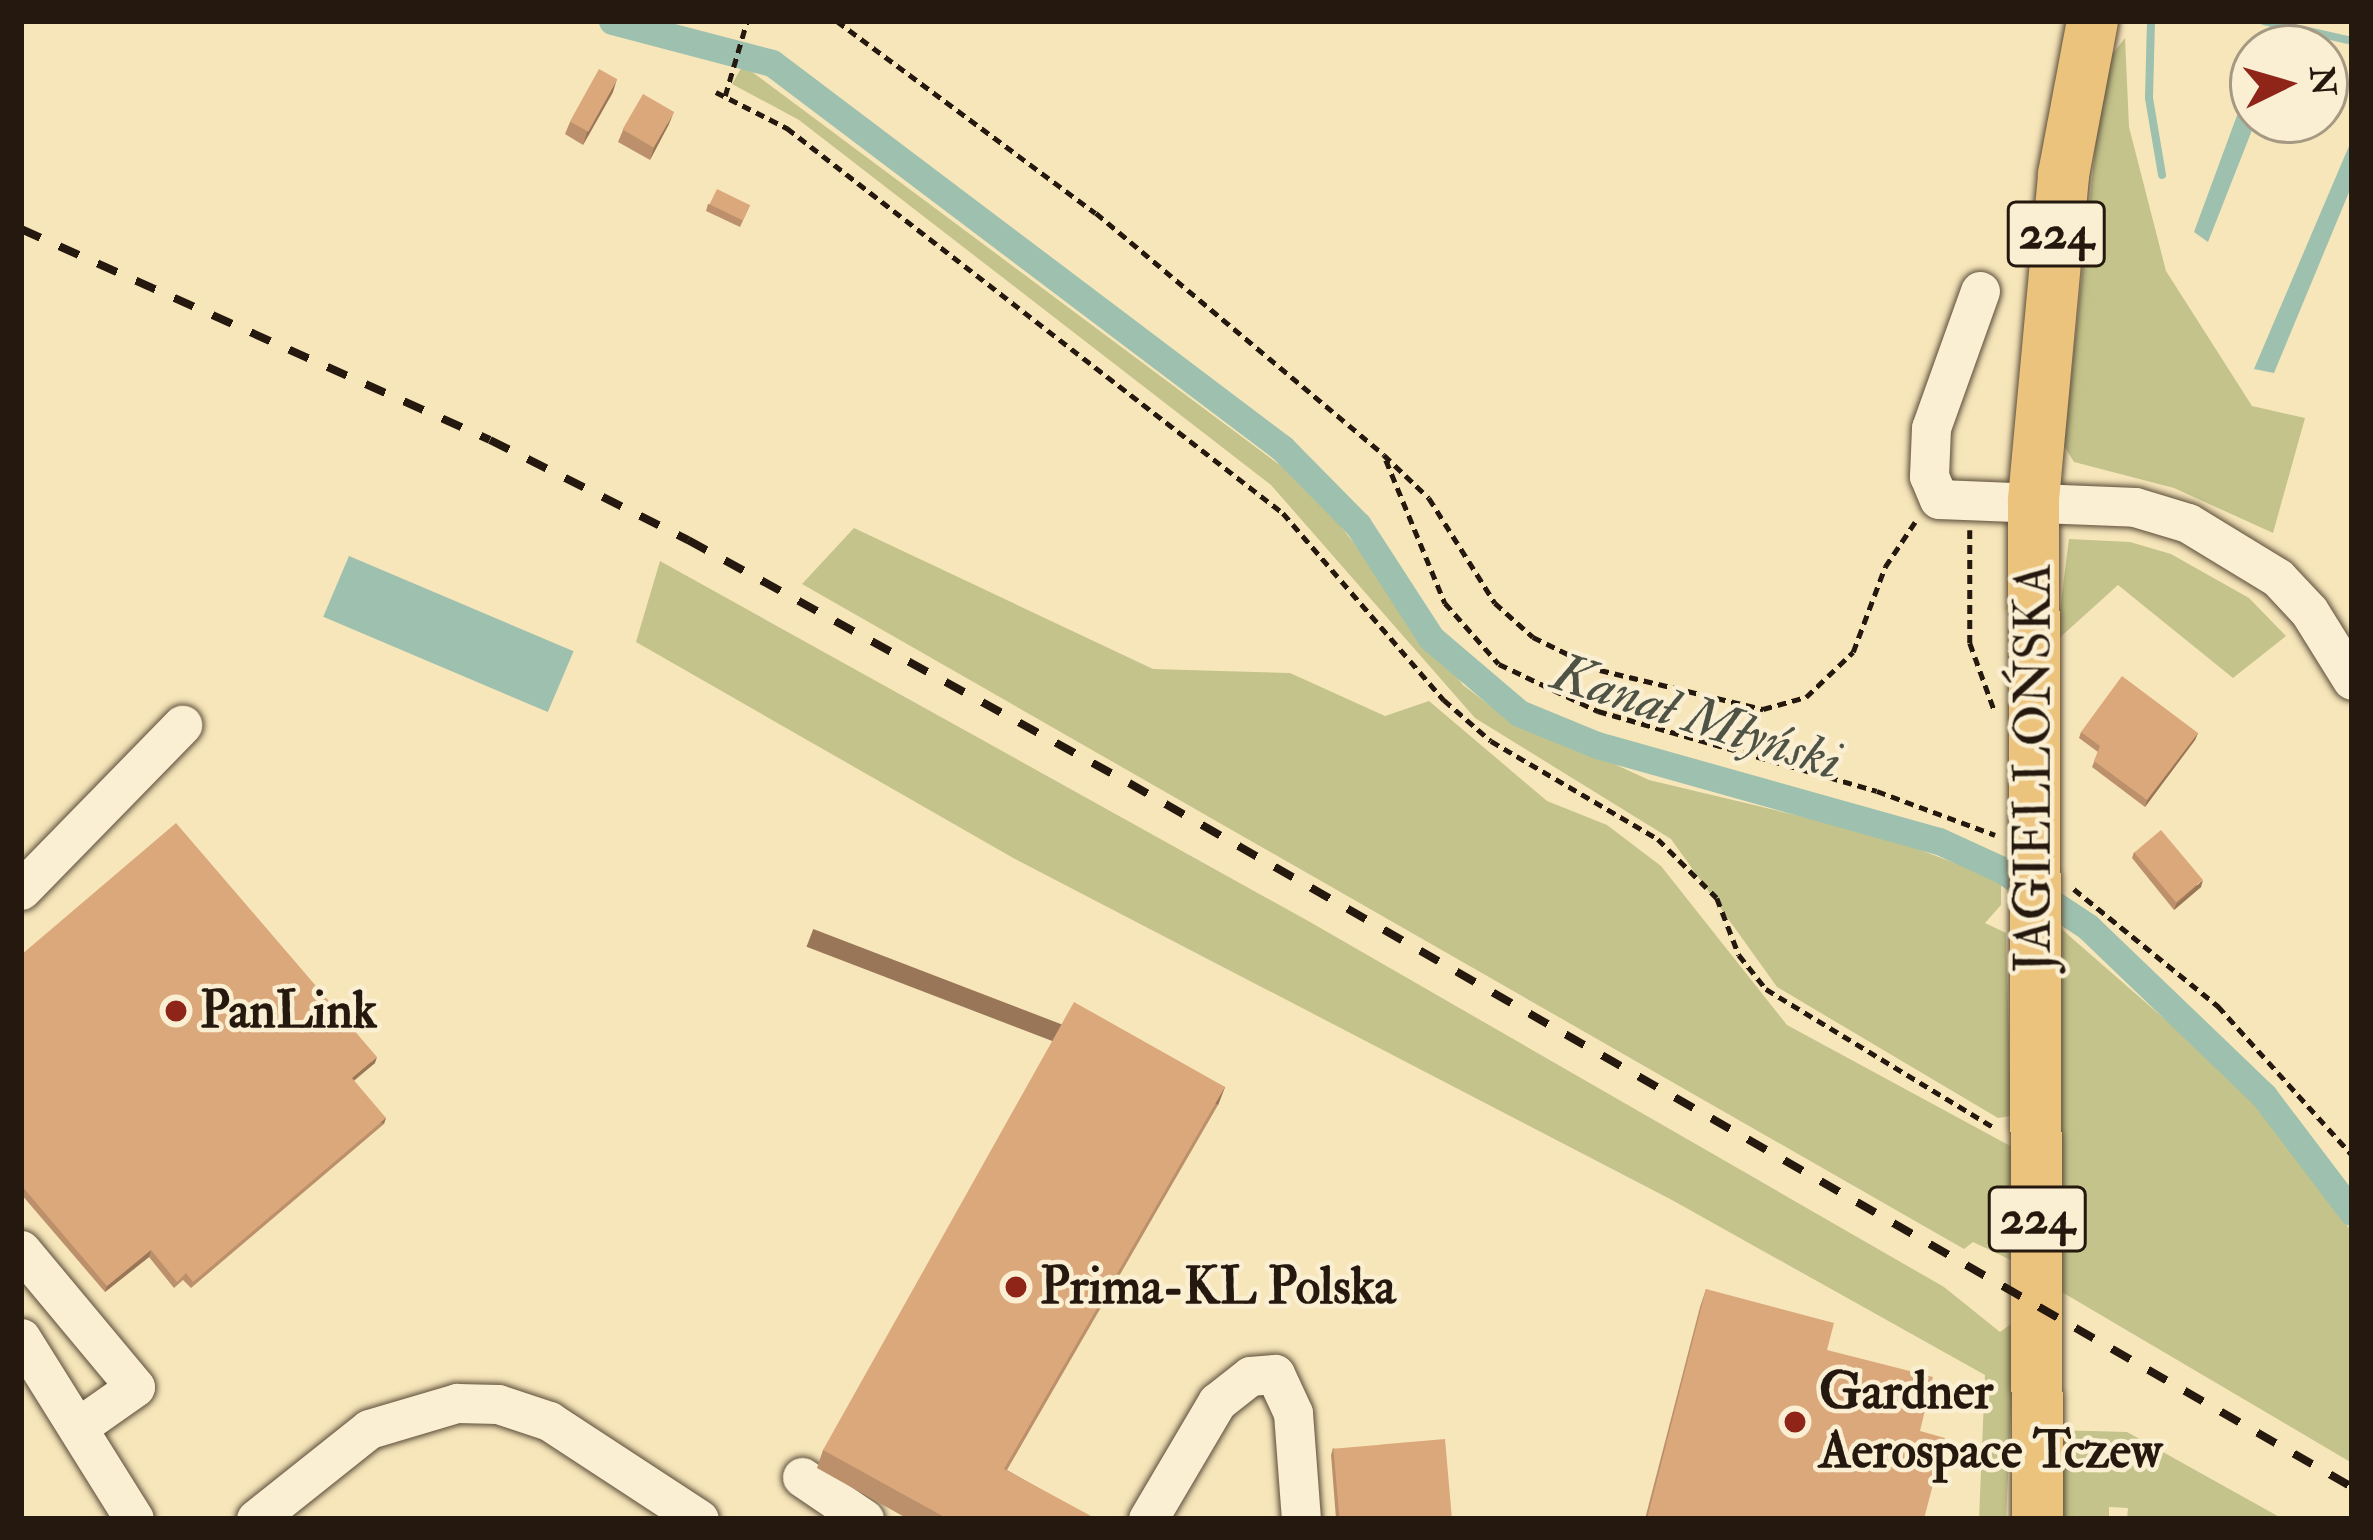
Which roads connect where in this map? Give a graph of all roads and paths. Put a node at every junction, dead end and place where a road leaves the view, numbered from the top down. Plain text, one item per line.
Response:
1 (747, 21) edge
2 (837, 21) edge
3 (2092, 21) edge
4 (716, 92) dead end
5 (725, 96) junction
6 (1980, 291) dead end
7 (1384, 455) junction
8 (1956, 498) junction
9 (2033, 499) junction
10 (2352, 680) edge
11 (182, 725) dead end
12 (2002, 732) dead end
13 (2030, 855) junction
14 (21, 890) edge
15 (2037, 1139) junction
16 (2352, 1155) edge
17 (21, 1250) edge
18 (21, 1338) edge
19 (78, 1427) junction
20 (802, 1477) dead end
21 (134, 1519) edge
22 (256, 1519) edge
23 (699, 1519) edge
24 (864, 1519) edge
25 (1148, 1519) edge
26 (1301, 1519) edge
27 (2037, 1519) edge

1 - 5 path
2 - 7 path
3 - 9 main road, JAGIELLOŃSKA / 224
4 - 5 path
5 - 15 path
6 - 8 street
7 - 8 path
7 - 13 path
8 - 9 street
8 - 12 path
9 - 10 street
9 - 13 main road, JAGIELLOŃSKA / 224
11 - 14 street
13 - 15 main road, JAGIELLOŃSKA / 224
13 - 16 path
15 - 27 main road, JAGIELLOŃSKA / 224
17 - 19 street
18 - 19 street
19 - 21 street
20 - 24 street
22 - 23 street
25 - 26 street

